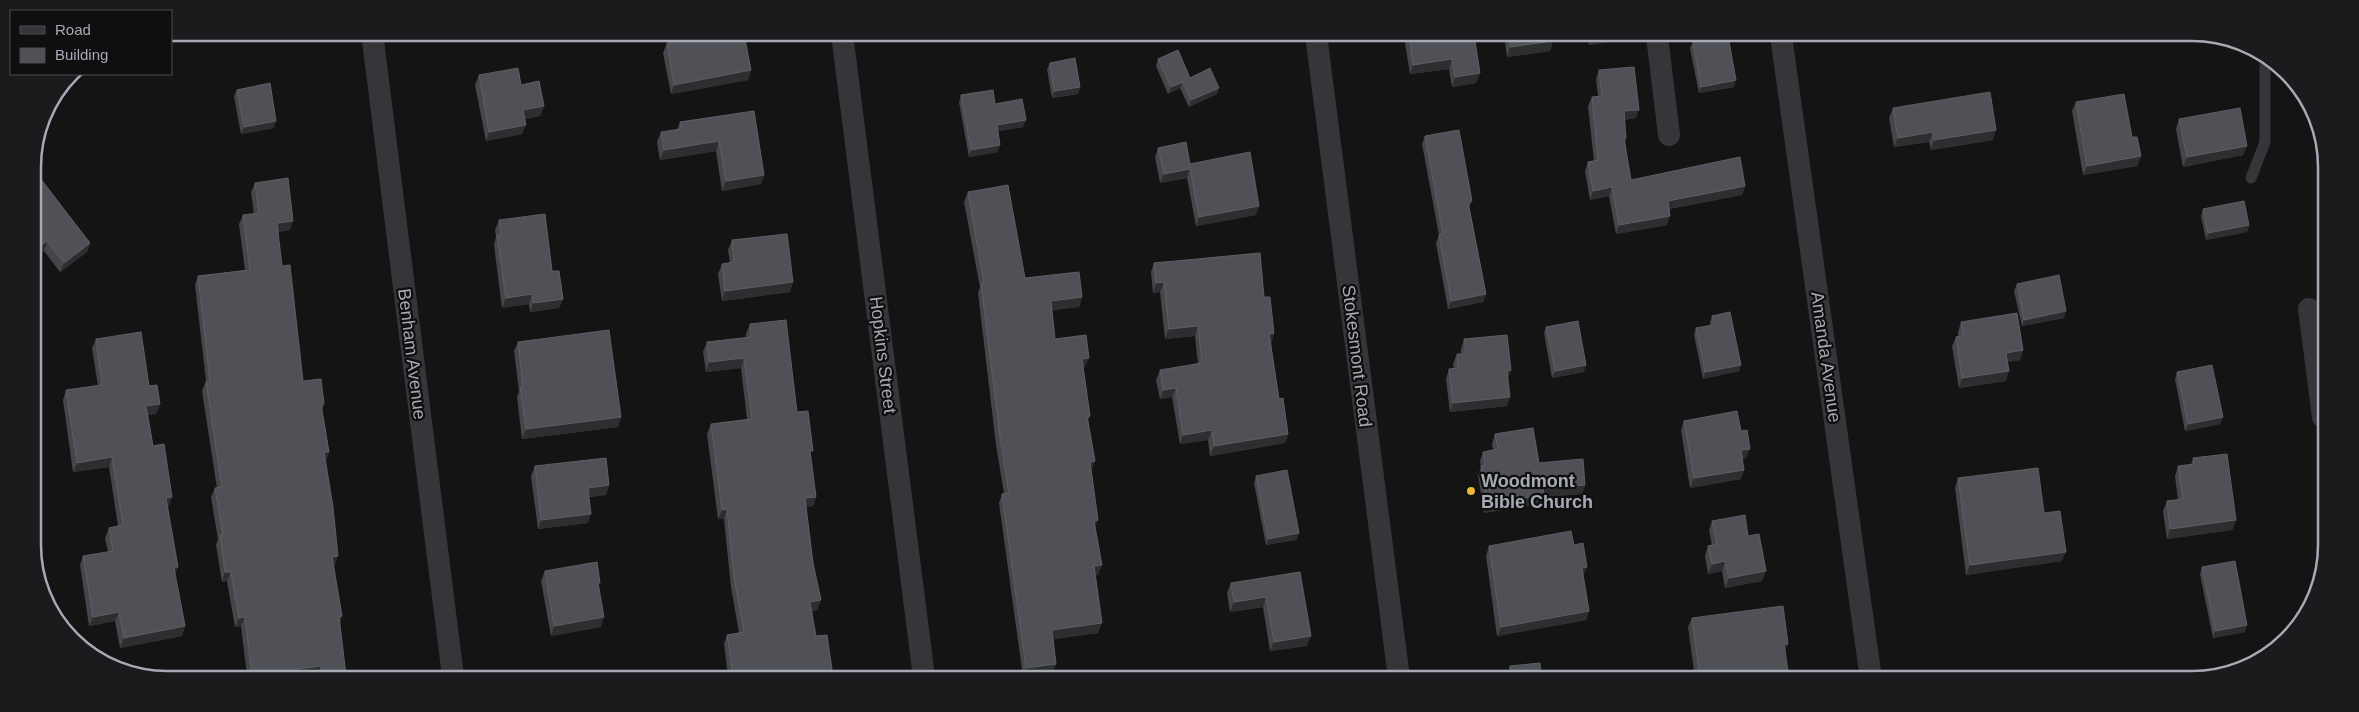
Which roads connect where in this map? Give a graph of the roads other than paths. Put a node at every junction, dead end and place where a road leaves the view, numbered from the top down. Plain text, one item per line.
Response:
1 (1317, 41) edge
2 (1658, 41) edge
3 (1782, 41) edge
4 (373, 42) edge
5 (843, 42) edge
6 (2265, 65) edge
7 (1669, 135) dead end
8 (2252, 178) dead end
9 (2309, 309) dead end
10 (2318, 377) edge
11 (1398, 670) edge
12 (1870, 670) edge
13 (452, 671) edge
14 (923, 671) edge

1 - 11 street, Stokesmont Road
2 - 7 street
3 - 12 street, Amanda Avenue
4 - 13 street, Benham Avenue
5 - 14 street, Hopkins Street
6 - 8 lane
9 - 10 street

